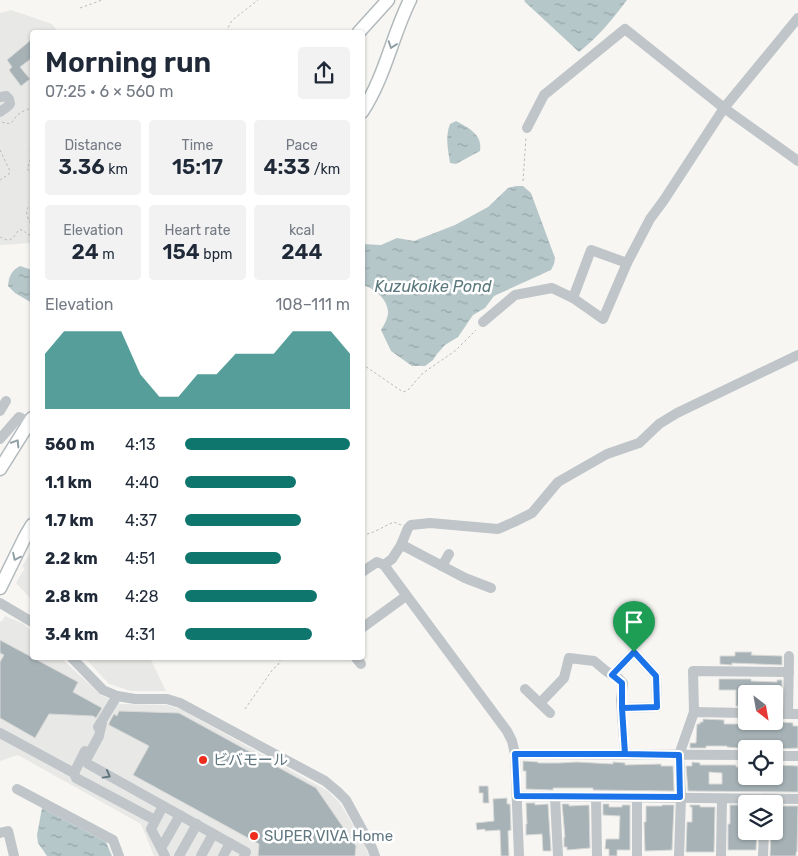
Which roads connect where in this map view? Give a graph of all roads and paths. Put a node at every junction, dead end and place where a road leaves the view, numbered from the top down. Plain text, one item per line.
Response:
1 (102, 0) edge
2 (258, 0) edge
3 (388, 0) edge
4 (410, 0) edge
5 (80, 8) dead end
6 (798, 18) edge
7 (227, 30) edge
8 (361, 30) edge
9 (0, 97) edge
10 (365, 107) edge
11 (724, 108) junction
12 (30, 109) edge
13 (0, 112) edge
14 (0, 122) edge
15 (527, 128) joint
16 (0, 150) edge
17 (30, 160) edge
18 (798, 161) edge
19 (30, 173) edge
20 (0, 180) edge
21 (523, 181) dead end
22 (30, 205) edge
23 (30, 222) edge
24 (30, 234) edge
25 (0, 238) edge
26 (627, 263) junction
27 (573, 298) junction
28 (483, 322) joint
29 (798, 355) edge
30 (365, 366) edge
31 (6, 401) dead end
32 (0, 411) edge
33 (30, 420) edge
34 (30, 422) edge
35 (0, 439) edge
36 (0, 469) edge
37 (30, 528) edge
38 (408, 528) junction
39 (365, 535) edge
40 (401, 545) junction
41 (449, 554) dead end
42 (384, 565) junction
43 (442, 566) junction
44 (365, 570) edge
45 (0, 588) edge
46 (491, 588) dead end
47 (406, 596) junction
48 (0, 603) edge
49 (30, 621) edge
50 (365, 626) edge
51 (789, 656) dead end
52 (74, 660) edge
53 (280, 660) edge
54 (789, 672) junction
55 (612, 675) junction
56 (525, 689) dead end
57 (117, 696) junction
58 (540, 703) junction
59 (622, 708) junction
60 (245, 709) dead end
61 (550, 712) dead end
62 (694, 712) junction
63 (738, 713) edge
64 (793, 714) edge
65 (102, 723) junction
66 (0, 733) edge
67 (515, 754) junction
68 (625, 754) junction
69 (679, 755) junction
70 (738, 755) edge
71 (783, 756) edge
72 (798, 756) edge
73 (74, 773) junction
74 (18, 789) dead end
75 (517, 796) junction
76 (596, 796) junction
77 (555, 797) junction
78 (680, 797) junction
79 (637, 798) junction
80 (722, 799) junction
81 (798, 799) edge
82 (738, 800) edge
83 (783, 800) edge
84 (163, 806) junction
85 (180, 815) junction
86 (155, 820) junction
87 (197, 824) junction
88 (5, 829) edge
89 (213, 834) junction
90 (764, 840) edge
91 (230, 843) junction
92 (163, 852) edge
93 (246, 855) edge
94 (14, 856) edge
95 (119, 856) edge
96 (179, 856) edge
97 (201, 856) edge
98 (223, 856) edge
99 (375, 856) edge
100 (519, 856) edge
101 (558, 856) edge
102 (597, 856) edge
103 (637, 856) edge
104 (679, 856) edge
105 (721, 856) edge
106 (763, 856) edge

1 - 5 path
2 - 7 path
3 - 8 main road
4 -> 10 main road
6 - 11 street
9 - 13 street
11 - 15 street
11 - 18 street
11 - 26 street
12 - 14 path
15 - 21 path
16 - 20 path
17 - 19 path
22 - 23 path
24 - 25 path
26 - 27 street
26 - 27 street
27 - 28 street
28 - 30 path
29 - 38 street
31 - 32 street
33 - 35 street
36 -> 34 main road
37 -> 45 main road
38 - 39 path
38 - 40 street
40 - 42 street
40 - 43 street
41 - 43 street
42 - 44 street
42 - 47 street
43 - 46 street
47 - 50 street
47 - 67 street
48 - 49 street
51 - 54 street
52 - 57 street
53 - 60 path
54 - 62 street
54 - 64 street
55 - 58 street
55 - 59 street
55 - 59 street
56 - 58 street
57 - 65 street
57 - 99 street
58 - 61 street
59 - 68 street
62 - 63 street
62 - 69 street
65 - 73 street
65 -> 84 street
66 - 73 street
67 - 68 street
67 - 75 street
68 - 69 street
69 - 70 street
69 - 78 street
71 - 72 street
73 - 86 street
74 - 95 street
75 - 77 street
75 - 100 street
76 - 77 street
76 - 79 street
76 - 102 street
77 - 101 street
78 - 79 street
78 - 80 street
78 - 104 street
79 - 103 street
80 - 82 street
80 - 105 street
81 - 83 street
84 - 85 street
84 - 86 street
85 - 87 street
85 - 92 street
86 - 92 street
87 - 89 street
87 - 96 street
88 - 94 street
89 - 91 street
89 - 97 street
90 - 106 street
91 - 93 street
91 - 98 street

